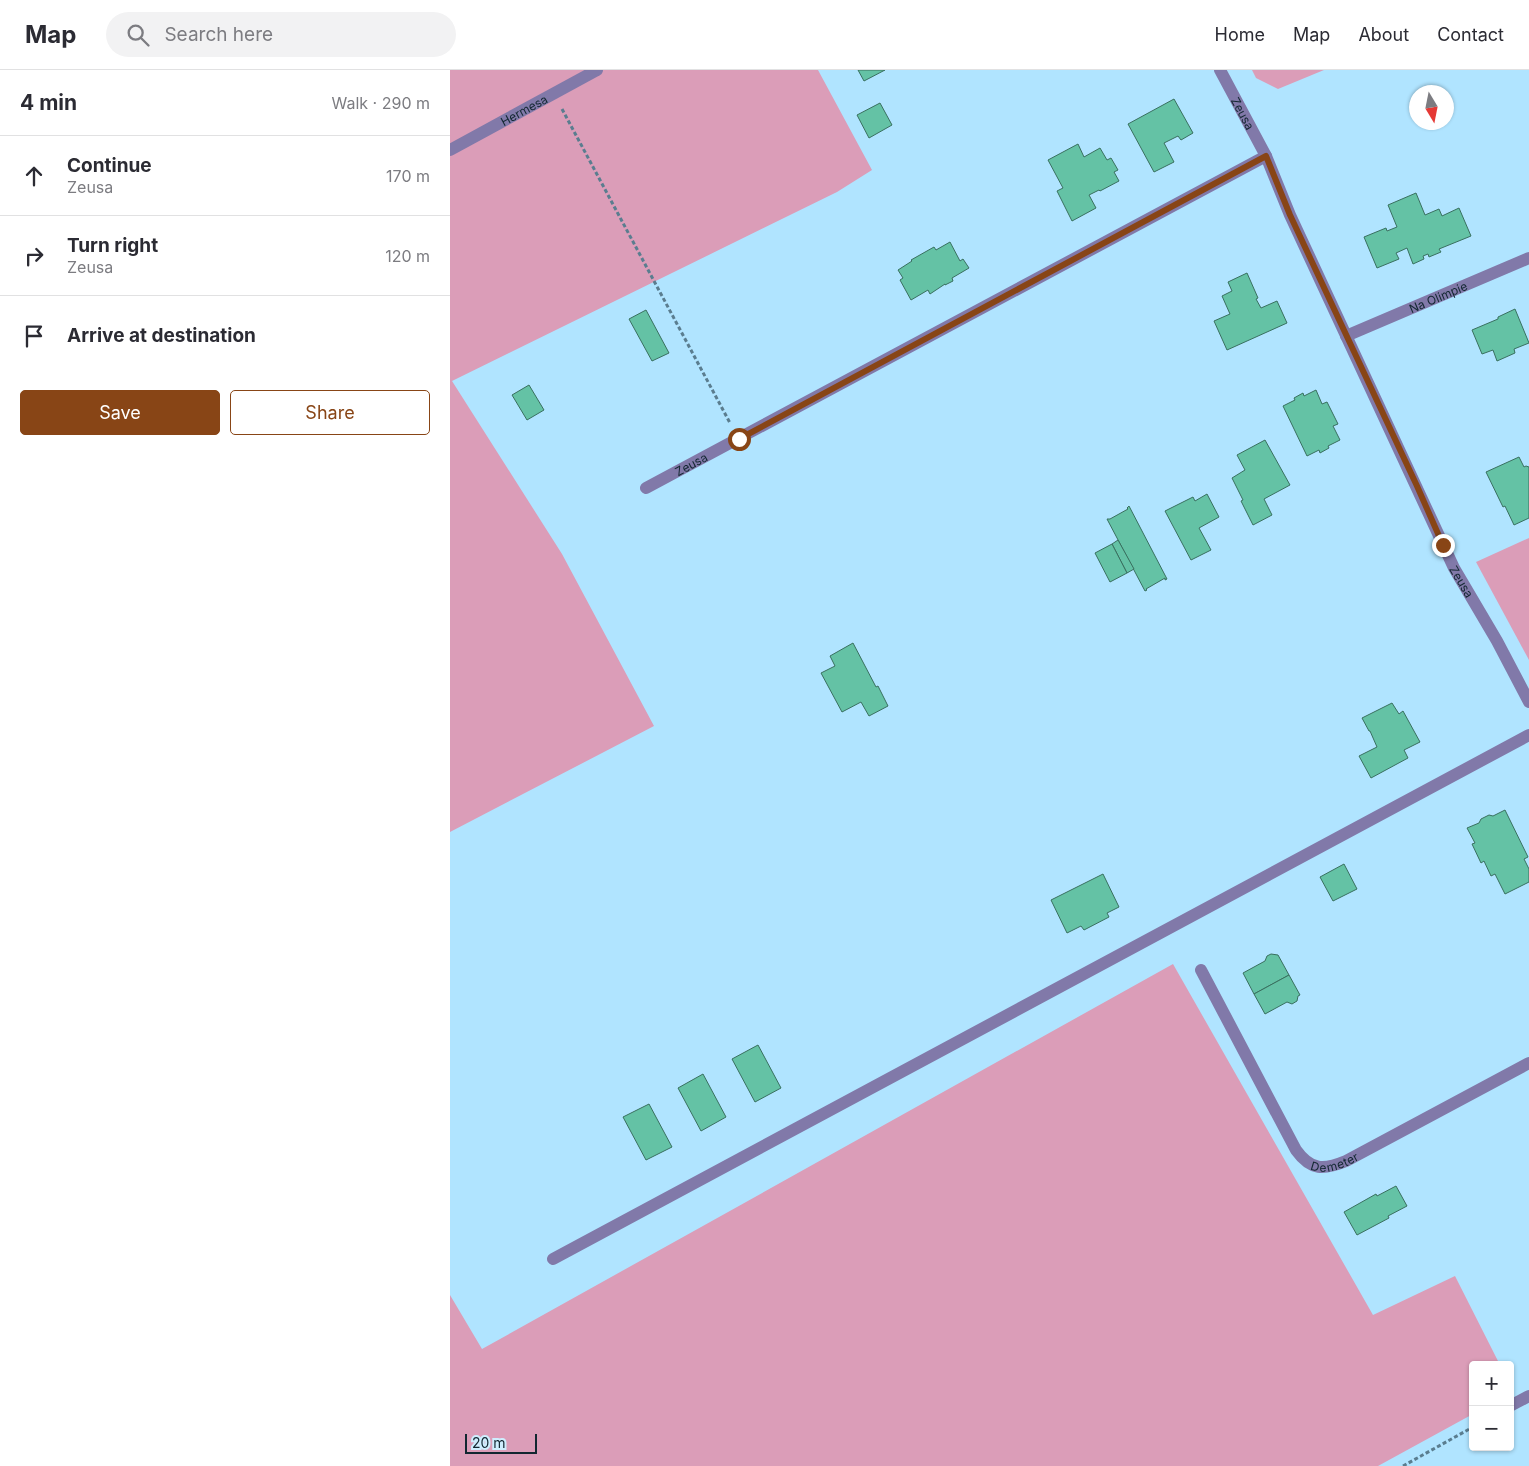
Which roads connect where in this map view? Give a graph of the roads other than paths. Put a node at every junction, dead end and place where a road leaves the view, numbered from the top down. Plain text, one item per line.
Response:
1 (597, 70) edge
2 (1220, 70) edge
3 (450, 150) edge
4 (1266, 156) junction
5 (1529, 258) edge
6 (1346, 336) junction
7 (646, 488) dead end
8 (1529, 702) edge
9 (1529, 736) edge
10 (1201, 970) dead end
11 (1529, 1062) edge
12 (553, 1259) dead end
13 (1529, 1396) edge
14 (1514, 1404) edge

1 - 3 street, Hermesa
2 - 4 street, Zeusa
4 - 6 street, Zeusa
4 - 7 street, Zeusa
5 - 6 street, Na Olimpie
6 - 8 street, Zeusa
9 - 12 street
10 - 11 street, Demeter
13 - 14 street

